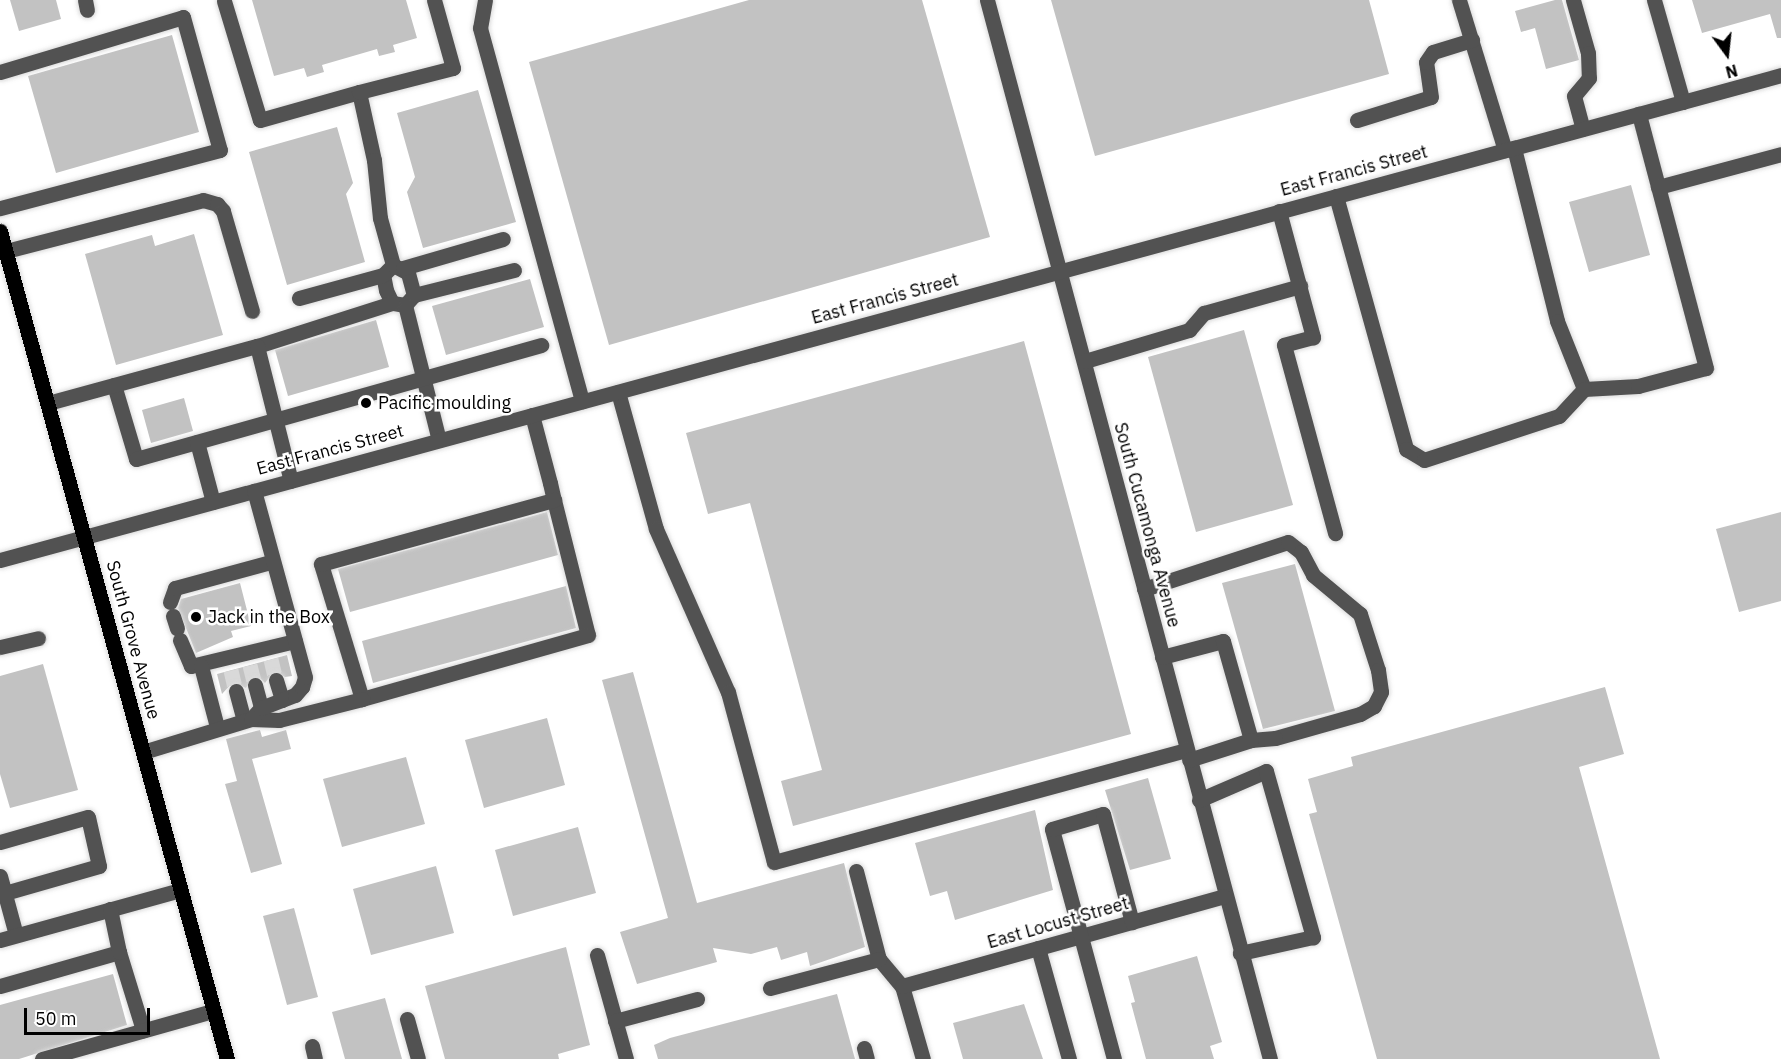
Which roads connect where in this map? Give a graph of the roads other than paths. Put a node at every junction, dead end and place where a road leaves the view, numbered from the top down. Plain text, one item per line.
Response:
1 (224, 0) edge
2 (434, 0) edge
3 (485, 0) edge
4 (987, 0) edge
5 (1459, 0) edge
6 (1573, 0) edge
7 (1654, 0) edge
8 (1472, 40) junction
9 (0, 72) edge
10 (1781, 75) edge
11 (359, 92) junction
12 (1683, 102) junction
13 (1639, 114) junction
14 (1357, 120) dead end
15 (1583, 129) junction
16 (1510, 149) junction
17 (1781, 154) edge
18 (1658, 187) junction
19 (1336, 196) junction
20 (0, 208) edge
21 (1279, 212) junction
22 (0, 231) edge
23 (503, 239) dead end
24 (5, 261) edge
25 (393, 269) junction
26 (514, 270) dead end
27 (1061, 271) junction
28 (1300, 286) junction
29 (299, 298) dead end
30 (404, 301) junction
31 (252, 311) dead end
32 (541, 345) dead end
33 (257, 346) junction
34 (1085, 361) junction
35 (423, 377) junction
36 (114, 385) junction
37 (1584, 388) junction
38 (618, 392) junction
39 (582, 401) junction
40 (48, 403) junction
41 (532, 415) junction
42 (276, 422) junction
43 (439, 440) junction
44 (197, 442) junction
45 (291, 481) junction
46 (254, 490) junction
47 (554, 500) junction
48 (213, 502) junction
49 (1335, 533) dead end
50 (85, 537) junction
51 (0, 560) edge
52 (271, 562) junction
53 (1144, 589) junction
54 (38, 638) dead end
55 (295, 641) junction
56 (0, 647) edge
57 (1162, 657) junction
58 (201, 666) junction
59 (276, 680) tunnel mouth
60 (255, 686) tunnel mouth
61 (236, 691) tunnel mouth
62 (362, 699) junction
63 (282, 700) junction
64 (252, 715) junction
65 (217, 727) junction
66 (1251, 740) junction
67 (143, 752) junction
68 (1187, 755) junction
69 (1199, 800) junction
70 (0, 842) edge
71 (856, 871) dead end
72 (0, 876) edge
73 (180, 890) junction
74 (5, 893) junction
75 (1224, 896) junction
76 (110, 909) junction
77 (1132, 922) junction
78 (16, 935) junction
79 (1081, 936) junction
80 (0, 940) edge
81 (1038, 948) junction
82 (119, 952) junction
83 (1240, 953) junction
84 (597, 955) dead end
85 (879, 959) junction
86 (0, 986) edge
87 (902, 986) junction
88 (770, 988) dead end
89 (697, 999) dead end
90 (213, 1011) junction
91 (407, 1019) dead end
92 (615, 1021) junction
93 (143, 1030) junction
94 (42, 1059) edge
95 (226, 1059) edge
96 (418, 1059) edge
97 (626, 1059) edge
98 (923, 1059) edge
99 (1069, 1059) edge
100 (1114, 1059) edge
101 (1270, 1059) edge

1 - 11 street
2 - 11 street
3 - 39 street
4 - 27 street, South Cucamonga Avenue
5 - 8 street
6 - 15 street
7 - 12 street
8 - 14 street
8 - 16 street
9 - 20 street
10 - 12 street, East Francis Street
11 - 25 street
12 - 13 street, East Francis Street
13 - 15 street, East Francis Street
13 - 18 street
15 - 16 street, East Francis Street
16 - 19 street, East Francis Street
16 - 37 street
17 - 18 street
18 - 37 street
19 - 21 street, East Francis Street
19 - 37 street
21 - 27 street, East Francis Street
21 - 28 street
22 - 24 main road, South Grove Avenue
23 - 25 street
24 - 31 street
24 - 40 main road, South Grove Avenue
25 - 29 street
25 - 30 street
25 - 30 street
26 - 30 street
27 - 34 street, South Cucamonga Avenue
27 - 38 street, East Francis Street
28 - 34 street
28 - 49 street
30 - 33 street
30 - 35 street
32 - 35 street
33 - 36 street
33 - 42 street
34 - 53 street, South Cucamonga Avenue
35 - 42 street
35 - 43 street
36 - 40 street
36 - 44 street
38 - 39 street, East Francis Street
38 - 68 street
39 - 41 street, East Francis Street
40 - 50 main road, South Grove Avenue
41 - 43 street, East Francis Street
41 - 47 street
42 - 44 street
42 - 45 street
43 - 45 street, East Francis Street
44 - 48 street
45 - 46 street, East Francis Street
46 - 48 street, East Francis Street
46 - 52 street
47 - 62 street
47 - 62 street
48 - 50 street, East Francis Street
50 - 51 street, East Francis Street
50 - 67 main road, South Grove Avenue
52 - 55 street
52 - 58 street
53 - 57 street, South Cucamonga Avenue
53 - 66 street
54 - 56 street
55 - 58 street
55 - 63 street
57 - 66 street
57 - 68 street, South Cucamonga Avenue
58 - 65 street
59 - 63 street
60 - 64 street
61 - 64 street
62 - 64 street
63 - 64 street
64 - 65 street
65 - 67 street
66 - 68 street
67 - 73 main road, South Grove Avenue
68 - 69 street, South Cucamonga Avenue
69 - 75 street, South Cucamonga Avenue
69 - 83 street
70 - 74 street
71 - 85 street
72 - 74 street
73 - 76 street
73 - 90 main road, South Grove Avenue
74 - 78 street
75 - 77 street, East Locust Street
75 - 83 street, South Cucamonga Avenue
76 - 78 street
76 - 82 street
77 - 79 street, East Locust Street
77 - 79 street
78 - 80 street
79 - 81 street, East Locust Street
79 - 100 street
81 - 87 street, East Locust Street
81 - 99 street
82 - 86 street
82 - 93 street
83 - 101 street, South Cucamonga Avenue
84 - 92 street
85 - 87 street
85 - 88 street
87 - 98 street
89 - 92 street
90 - 93 street
90 - 95 main road, South Grove Avenue
91 - 96 street
92 - 97 street
93 - 94 street

